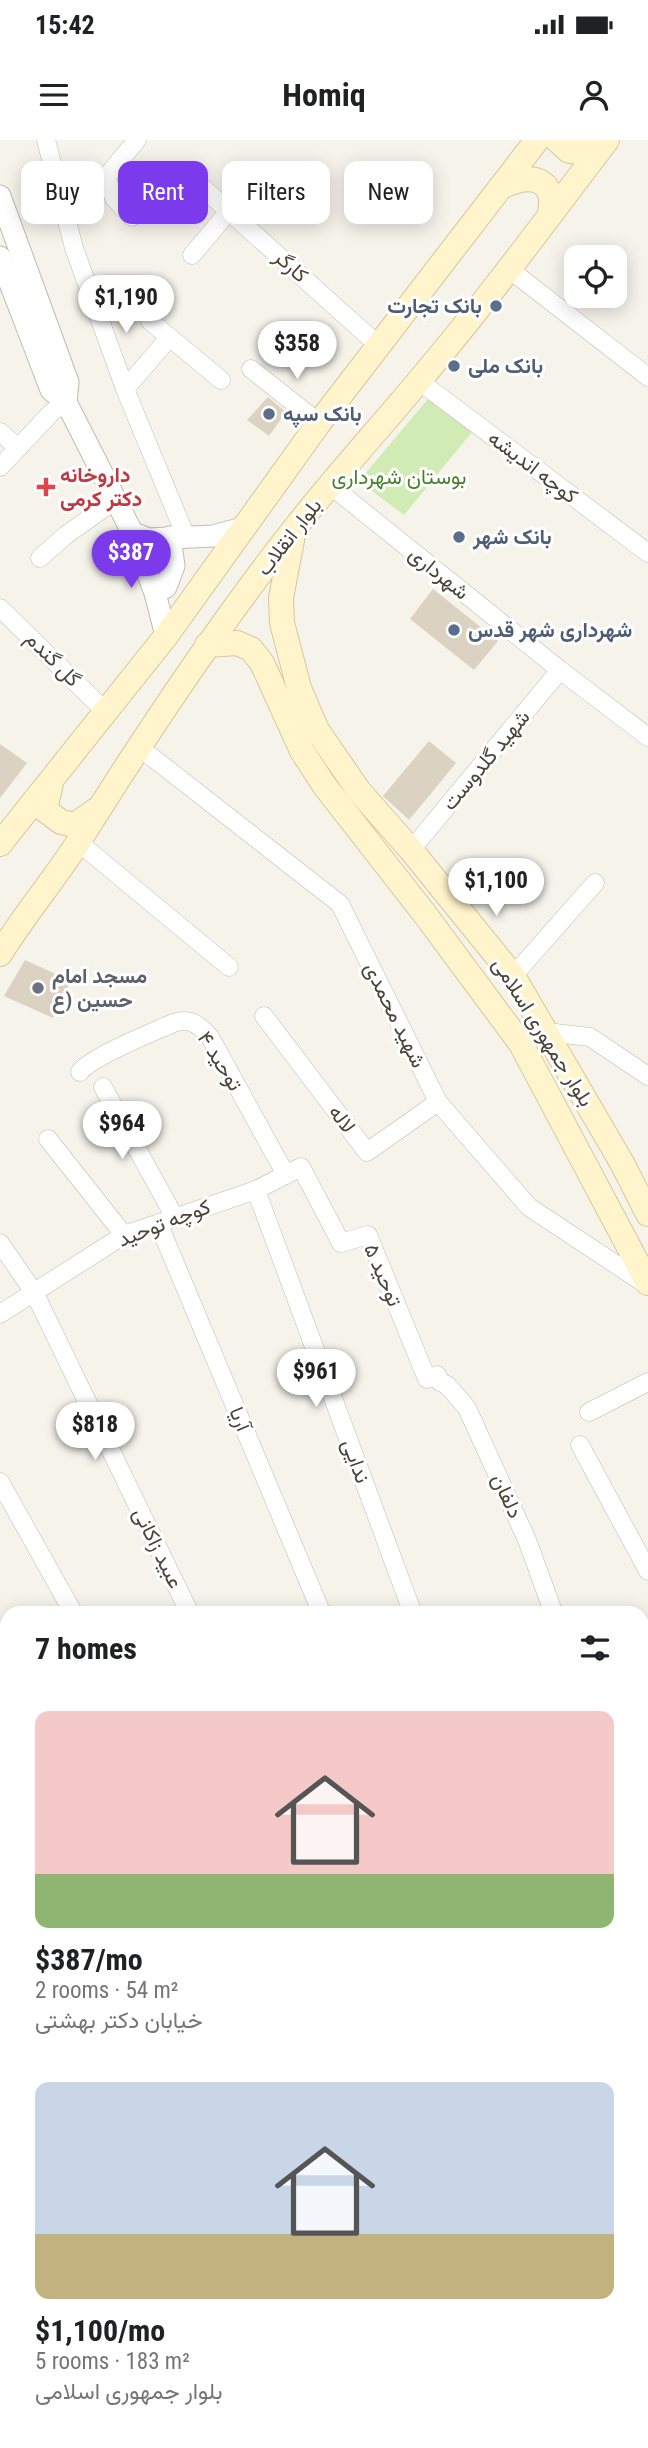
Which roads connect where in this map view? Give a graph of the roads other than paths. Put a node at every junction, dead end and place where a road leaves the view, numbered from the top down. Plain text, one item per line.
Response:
1 (46, 140) edge
2 (137, 140) edge
3 (537, 140) edge
4 (556, 140) edge
5 (606, 140) edge
6 (119, 161) edge
7 (118, 163) edge
8 (501, 187) junction
9 (208, 193) edge
10 (0, 196) edge
11 (118, 202) edge
12 (222, 205) edge
13 (550, 215) junction
14 (222, 219) edge
15 (243, 224) edge
16 (192, 255) dead end
17 (0, 257) edge
18 (509, 269) junction
19 (150, 321) dead end
20 (169, 338) junction
21 (378, 345) junction
22 (251, 369) dead end
23 (648, 377) edge
24 (221, 380) dead end
25 (419, 381) junction
26 (125, 388) junction
27 (66, 402) junction
28 (319, 423) junction
29 (0, 432) edge
30 (18, 448) junction
31 (0, 467) edge
32 (330, 485) junction
33 (114, 501) junction
34 (295, 527) junction
35 (243, 528) junction
36 (132, 532) junction
37 (178, 537) junction
38 (648, 553) edge
39 (40, 558) dead end
40 (155, 593) junction
41 (0, 607) edge
42 (166, 636) junction
43 (207, 645) junction
44 (288, 650) junction
45 (262, 663) junction
46 (561, 670) junction
47 (105, 711) junction
48 (648, 737) edge
49 (139, 747) junction
50 (53, 779) junction
51 (96, 810) junction
52 (78, 842) junction
53 (0, 844) edge
54 (411, 849) junction
55 (595, 883) dead end
56 (0, 954) edge
57 (229, 967) dead end
58 (513, 976) junction
59 (264, 1016) dead end
60 (545, 1032) junction
61 (80, 1072) dead end
62 (648, 1076) edge
63 (103, 1087) dead end
64 (438, 1102) junction
65 (48, 1139) dead end
66 (293, 1171) junction
67 (256, 1191) junction
68 (648, 1214) edge
69 (167, 1221) junction
70 (124, 1235) junction
71 (0, 1243) edge
72 (648, 1284) edge
73 (35, 1294) junction
74 (0, 1314) edge
75 (648, 1382) edge
76 (447, 1385) joint
77 (589, 1412) dead end
78 (580, 1445) dead end
79 (0, 1482) edge
80 (648, 1571) edge
81 (70, 1606) edge
82 (186, 1606) edge
83 (319, 1606) edge
84 (410, 1606) edge
85 (551, 1606) edge

1 - 26 street
2 - 6 street
3 - 8 main road, بلوار انقلاب
4 - 5 main road
5 - 13 main road, بلوار انقلاب
7 - 11 street
8 - 13 main road
8 - 21 main road, بلوار انقلاب
9 - 12 street, کارگر
10 - 27 street
13 - 18 main road, بلوار انقلاب
14 - 16 street
15 - 21 street, کارگر
17 - 27 street
18 - 23 street
18 - 25 main road, بلوار انقلاب
19 - 20 street
20 - 24 street
20 - 26 street
21 - 28 main road, بلوار انقلاب
22 - 28 street
25 - 32 main road, بلوار انقلاب
25 - 38 street, کوچه اندیشه
26 - 37 street
27 - 30 street
27 - 33 street
28 - 35 main road, بلوار انقلاب
29 - 30 street
30 - 31 street
32 - 34 main road, بلوار انقلاب
32 - 46 street, شهرداری
33 - 36 street
33 - 39 street
34 - 43 main road, بلوار انقلاب
34 - 44 main road, بلوار جمهوری اسلامی
35 - 37 street
35 - 42 main road, بلوار انقلاب
36 - 37 street
36 - 40 street
37 - 40 street
40 - 42 street
41 - 47 street, گل گندم
42 - 47 main road, بلوار انقلاب
43 - 45 main road, بلوار جمهوری اسلامی
43 - 49 main road, بلوار انقلاب
44 - 45 main road
44 - 54 main road, بلوار جمهوری اسلامی
45 - 72 main road, بلوار جمهوری اسلامی
46 - 48 street, شهرداری
46 - 54 street, شهید گلدوست
47 - 50 main road, بلوار انقلاب
49 - 51 main road, بلوار انقلاب
49 - 64 street, شهید محمدی
50 - 51 main road
50 - 53 main road, بلوار انقلاب
51 - 52 main road, بلوار انقلاب
52 - 56 main road, بلوار انقلاب
52 - 57 street
54 - 58 main road, بلوار جمهوری اسلامی
55 - 58 street
58 - 60 main road, بلوار جمهوری اسلامی
59 - 64 street, لاله
60 - 62 street
60 - 68 main road, بلوار جمهوری اسلامی
61 - 66 street, توحید ۴
63 - 69 street, آریا
64 - 72 street, شهید محمدی
65 - 70 street
66 - 67 street, کوچه توحید
66 - 76 street, توحید ۵
67 - 69 street, کوچه توحید
67 - 84 street, ندایی
69 - 70 street, کوچه توحید
69 - 83 street, آریا
70 - 73 street, کوچه توحید
71 - 73 street, عبید زاکانی
73 - 74 street, کوچه توحید
73 - 82 street, عبید زاکانی
75 - 77 street
76 - 85 street, دلفان
78 - 80 street
79 - 81 street

